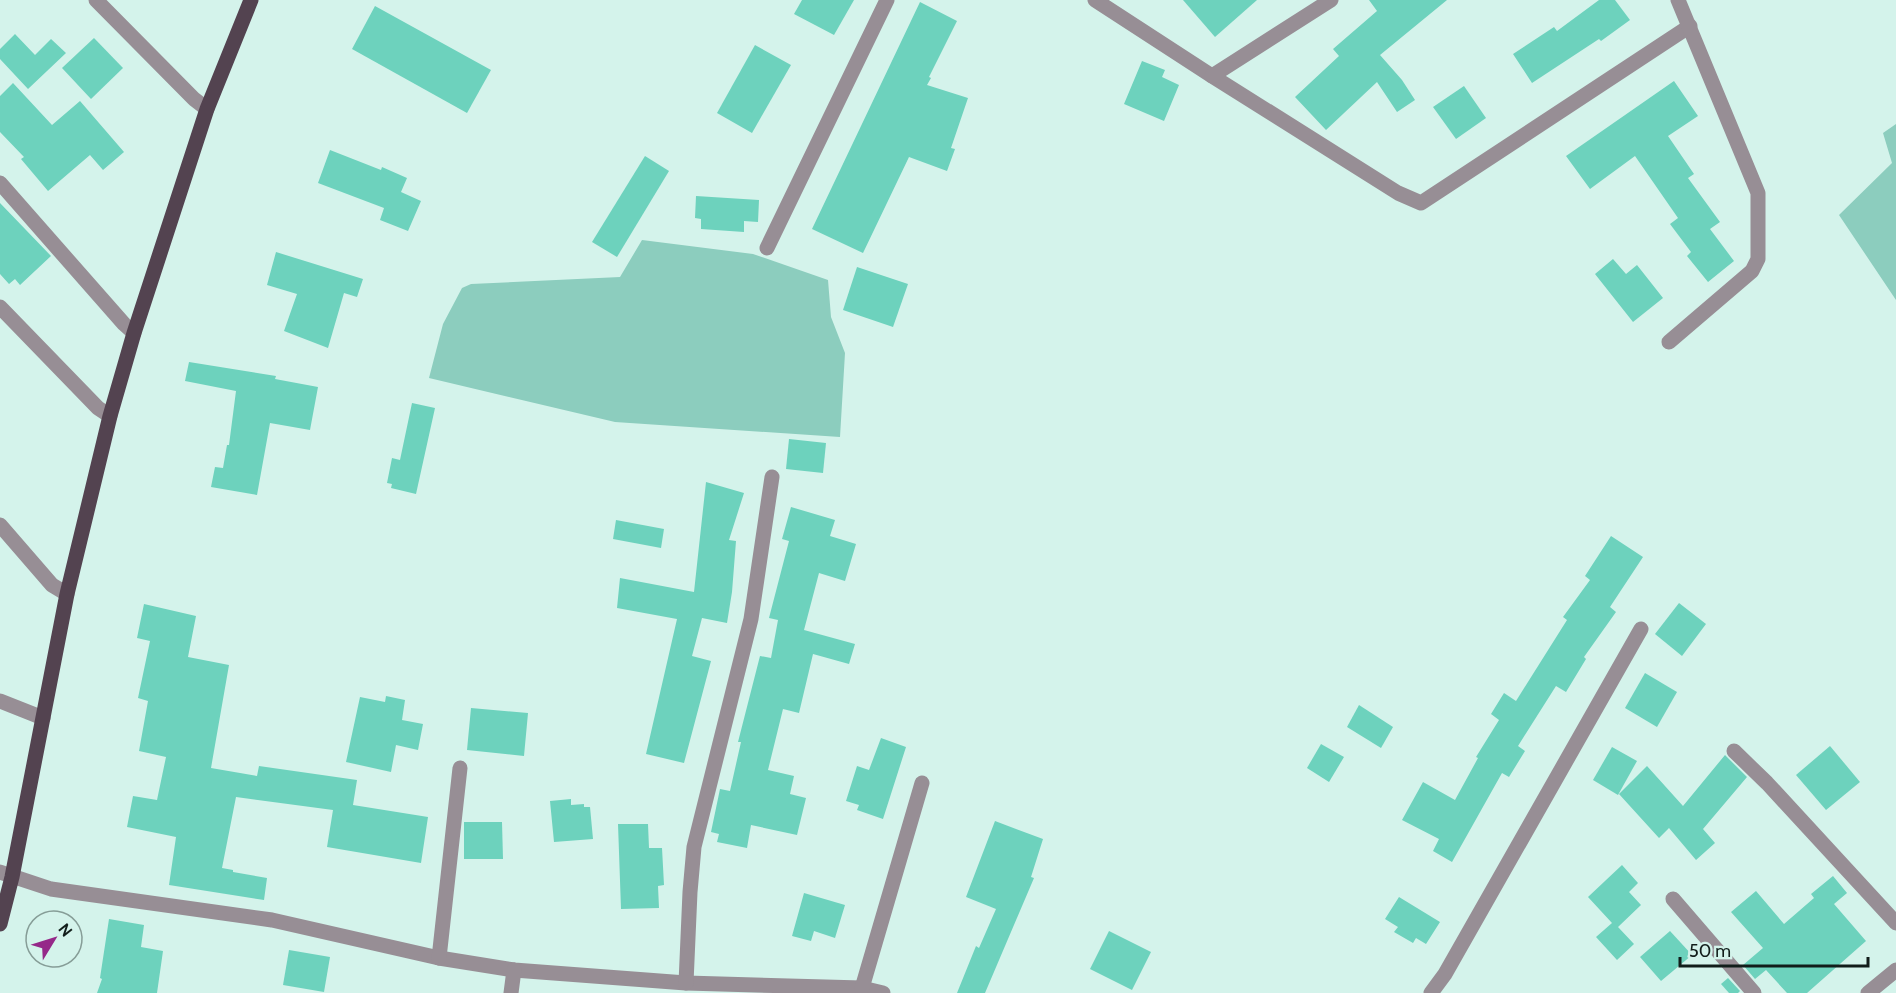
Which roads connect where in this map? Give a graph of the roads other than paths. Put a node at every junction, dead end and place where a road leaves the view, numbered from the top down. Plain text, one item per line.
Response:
1 (96, 0) edge
2 (251, 0) edge
3 (887, 0) edge
4 (1095, 0) edge
5 (1331, 0) edge
6 (1678, 0) edge
7 (1690, 26) junction
8 (1212, 76) junction
9 (207, 109) junction
10 (0, 183) edge
11 (767, 248) dead end
12 (0, 307) edge
13 (134, 333) junction
14 (1669, 342) dead end
15 (110, 416) junction
16 (772, 477) dead end
17 (0, 525) edge
18 (67, 594) junction
19 (1641, 629) dead end
20 (0, 701) edge
21 (43, 718) junction
22 (1734, 751) dead end
23 (460, 768) dead end
24 (922, 783) dead end
25 (6, 874) edge
26 (1673, 899) dead end
27 (1896, 923) edge
28 (0, 924) edge
29 (439, 958) junction
30 (514, 970) junction
31 (1896, 970) edge
32 (686, 983) junction
33 (862, 988) junction
34 (728, 989) edge
35 (511, 993) edge
36 (883, 993) edge
37 (1431, 993) edge
38 (1754, 993) edge
39 (1868, 993) edge

1 - 9 street
2 - 9 main road
3 - 11 street
4 - 8 street
5 - 8 street
6 - 7 street
7 - 8 street
7 - 14 street
9 - 13 main road
10 - 13 street
12 - 15 street
13 - 15 main road
15 - 18 main road
16 - 32 street
17 - 18 street
18 - 21 main road
19 - 37 street
20 - 21 street
21 - 25 main road
22 - 27 street
23 - 29 street
24 - 33 street
25 - 28 main road
25 - 29 street
26 - 38 street
29 - 30 street
30 - 32 street
30 - 35 street
31 - 39 street
32 - 34 street
33 - 34 street
33 - 36 street

